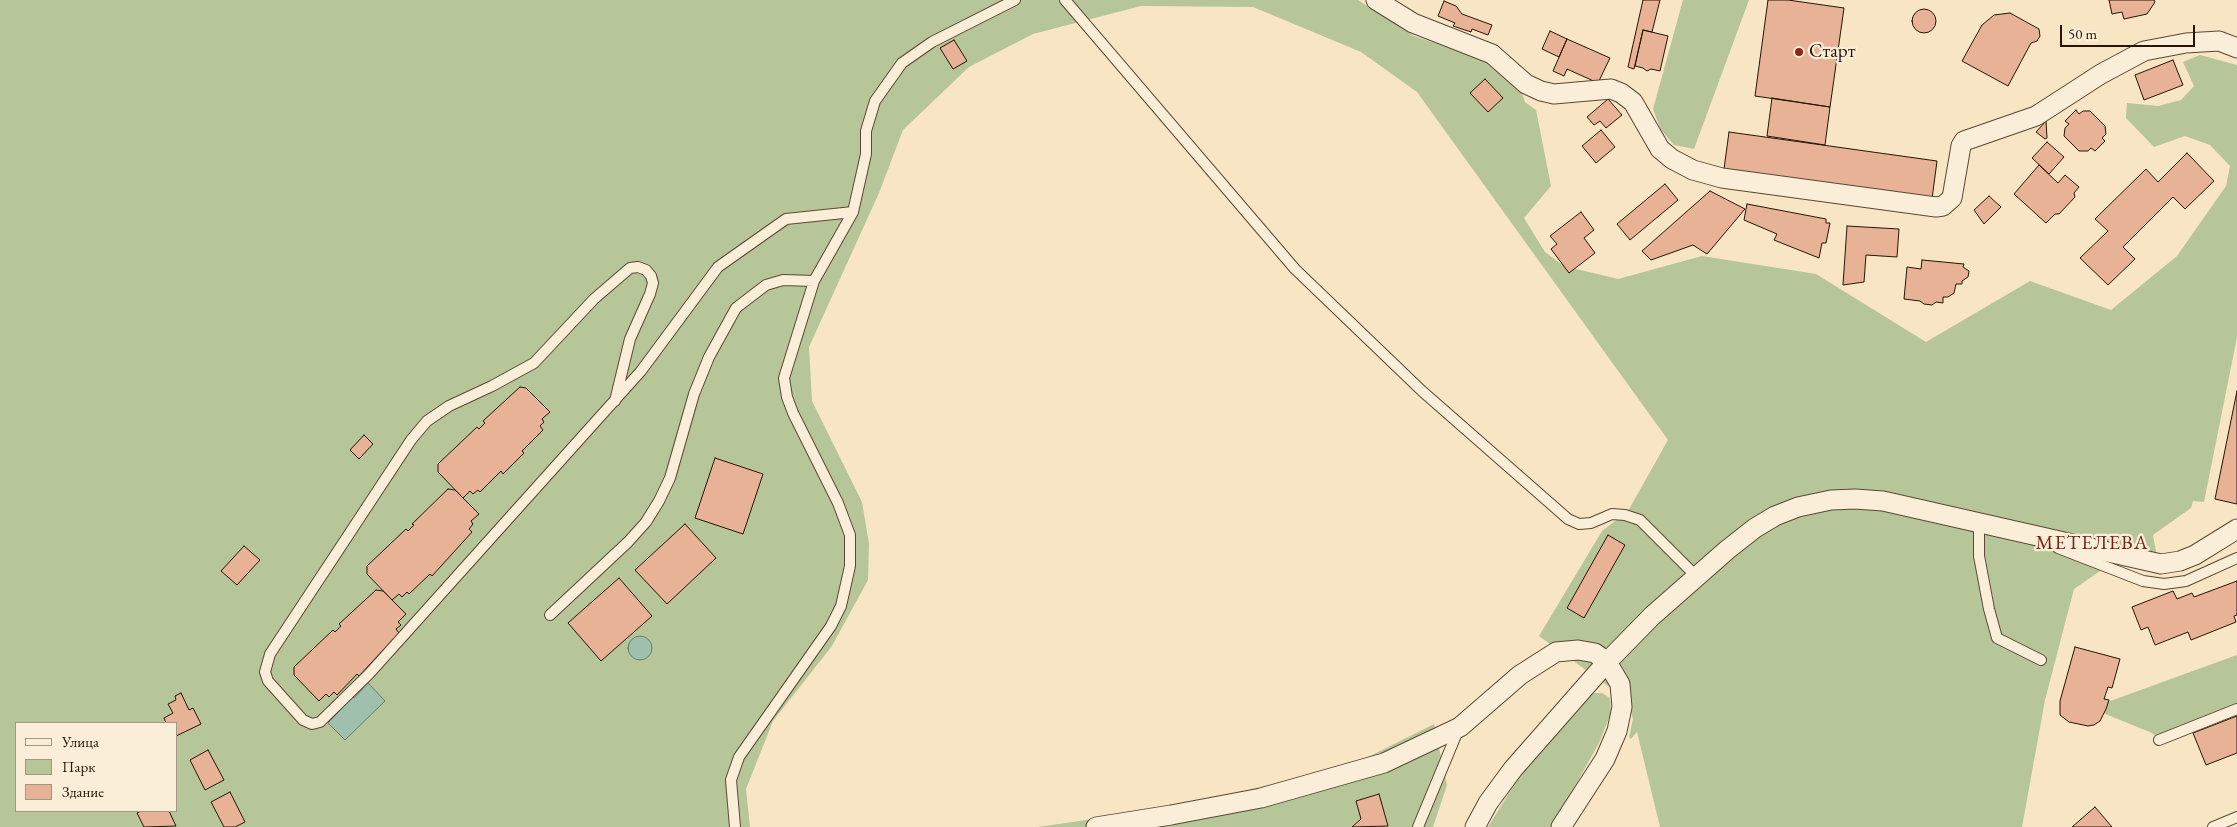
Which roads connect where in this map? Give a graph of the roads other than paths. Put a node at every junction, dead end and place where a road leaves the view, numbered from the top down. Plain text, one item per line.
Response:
1 (1015, 0) edge
2 (1064, 0) edge
3 (1376, 0) edge
4 (2237, 48) edge
5 (853, 212) junction
6 (814, 281) junction
7 (615, 401) junction
8 (1979, 524) junction
9 (2011, 530) junction
10 (2237, 530) edge
11 (2237, 558) edge
12 (1696, 576) junction
13 (550, 615) dead end
14 (2041, 660) dead end
15 (1607, 662) junction
16 (2237, 710) edge
17 (1460, 727) junction
18 (2159, 740) dead end
19 (2237, 817) edge
20 (735, 827) edge
21 (1096, 827) edge
22 (1418, 827) edge
23 (1475, 827) edge
24 (1561, 827) edge
25 (2213, 827) edge

1 - 5 lane
2 - 12 lane
3 - 4 street
5 - 6 lane
5 - 7 lane
6 - 13 lane
6 - 20 lane
7 - 7 lane
8 - 9 street
8 - 12 street
8 - 14 lane
9 - 10 street
9 - 11 lane
12 - 15 street
15 - 17 street
15 - 23 street
15 - 24 street
16 - 18 lane
17 - 21 street
17 - 22 lane
19 - 25 lane

